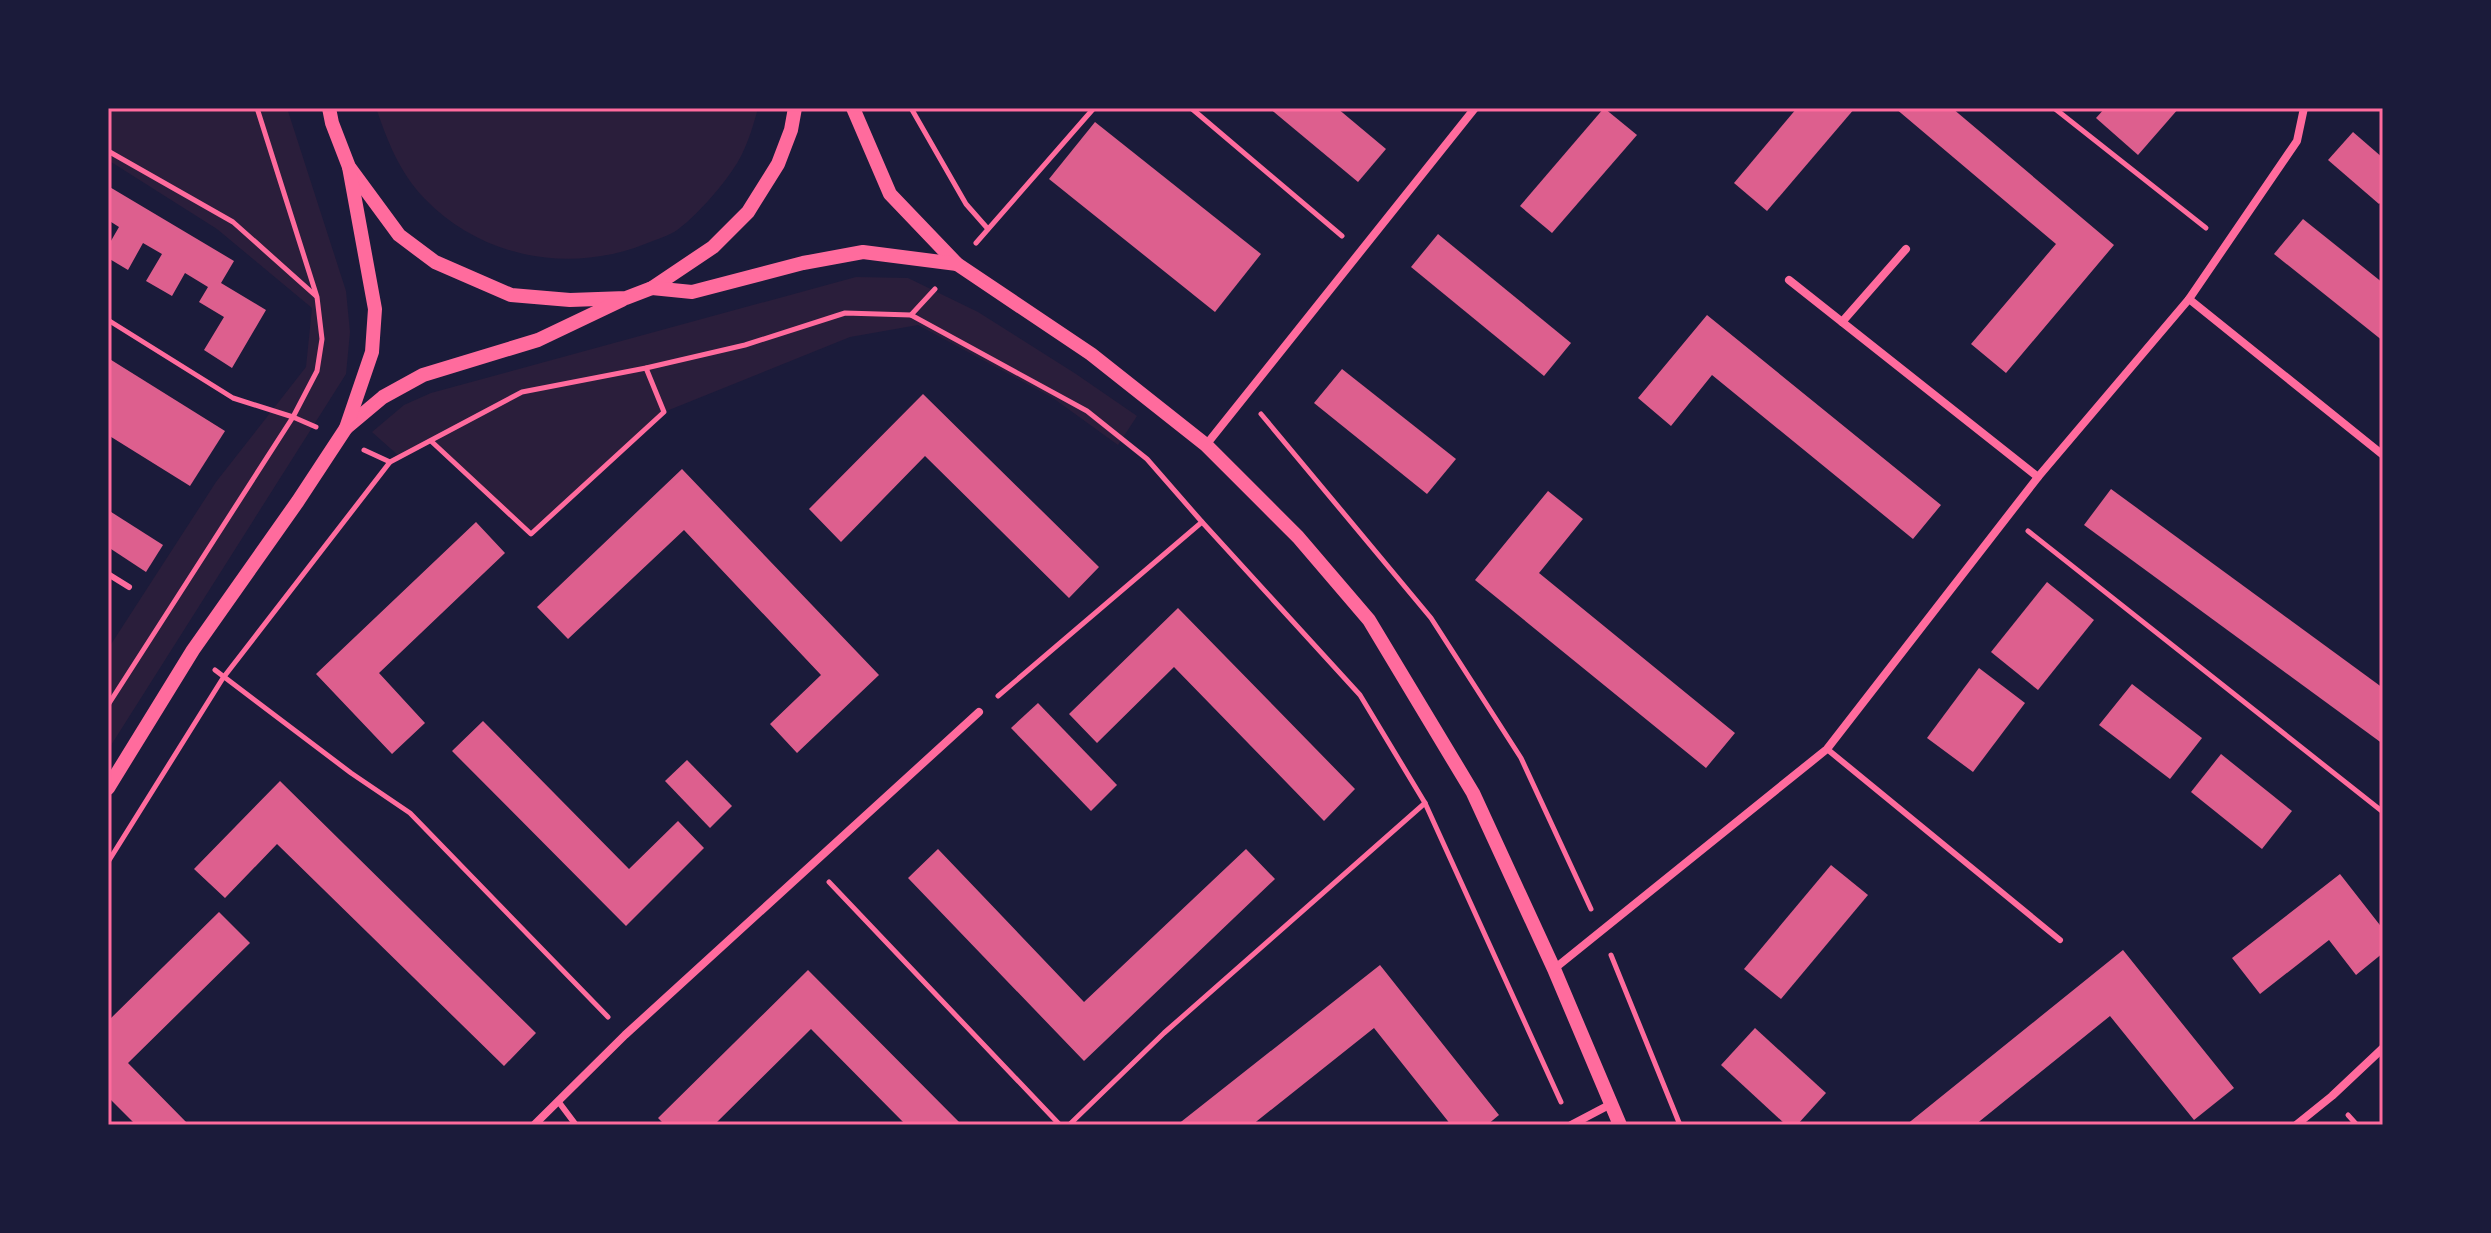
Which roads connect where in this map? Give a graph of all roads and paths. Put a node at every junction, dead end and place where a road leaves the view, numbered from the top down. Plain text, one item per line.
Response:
1 (257, 108) edge
2 (329, 108) edge
3 (795, 108) edge
4 (853, 108) edge
5 (911, 108) edge
6 (1094, 108) edge
7 (1191, 108) edge
8 (1475, 108) edge
9 (2054, 108) edge
10 (2304, 108) edge
11 (108, 151) edge
12 (349, 167) junction
13 (2226, 244) junction
14 (1906, 249) dead end
15 (1361, 252) junction
16 (957, 264) junction
17 (1789, 280) dead end
18 (652, 288) junction
19 (317, 297) junction
20 (626, 298) junction
21 (2189, 299) junction
22 (911, 315) junction
23 (108, 320) edge
24 (1842, 322) junction
25 (646, 368) junction
26 (1246, 395) junction
27 (293, 417) junction
28 (346, 428) junction
29 (431, 441) junction
30 (1206, 445) junction
31 (2383, 455) edge
32 (2038, 477) junction
33 (2008, 515) junction
34 (1202, 522) junction
35 (108, 574) edge
36 (129, 587) dead end
37 (193, 650) junction
38 (223, 678) junction
39 (108, 705) edge
40 (979, 712) joint
41 (1827, 749) junction
42 (108, 788) edge
43 (1425, 803) junction
44 (2383, 812) edge
45 (108, 862) edge
46 (811, 863) junction
47 (1601, 932) junction
48 (2060, 940) dead end
49 (1554, 969) junction
50 (625, 1035) junction
51 (2383, 1048) edge
52 (558, 1101) junction
53 (1611, 1104) junction
54 (534, 1125) edge
55 (576, 1125) edge
56 (1060, 1125) edge
57 (1069, 1125) edge
58 (1571, 1125) edge
59 (1620, 1125) edge
60 (1680, 1125) edge
61 (2296, 1125) edge

1 - 19 path
2 - 12 street
3 - 18 street
4 - 16 street
5 - 6 path
7 - 15 path
8 - 15 street
9 - 13 path
10 - 13 street
11 - 19 path
12 - 20 street
12 - 28 street
13 - 21 street
14 - 24 street
15 - 26 street
16 - 18 street
16 - 22 path
16 - 30 street
17 - 24 street
18 - 20 street
19 - 27 path
20 - 28 street
21 - 31 street
21 - 32 street
22 - 25 path
22 - 34 path
23 - 27 path
24 - 32 street
25 - 29 path
25 - 29 path
26 - 30 street
26 - 47 path
27 - 39 path
28 - 37 street
29 - 38 path
30 - 49 street
32 - 33 street
33 - 41 street
33 - 44 path
34 - 40 path
34 - 43 path
35 - 36 lane
37 - 38 path
37 - 42 street
38 - 45 path
38 - 50 path
40 - 46 street
41 - 47 street
41 - 48 lane
43 - 57 path
43 - 58 path
46 - 50 street
46 - 56 path
47 - 49 street
47 - 60 path
49 - 53 street
50 - 52 street
51 - 61 street
52 - 54 street
52 - 55 lane
53 - 58 street
53 - 59 street

